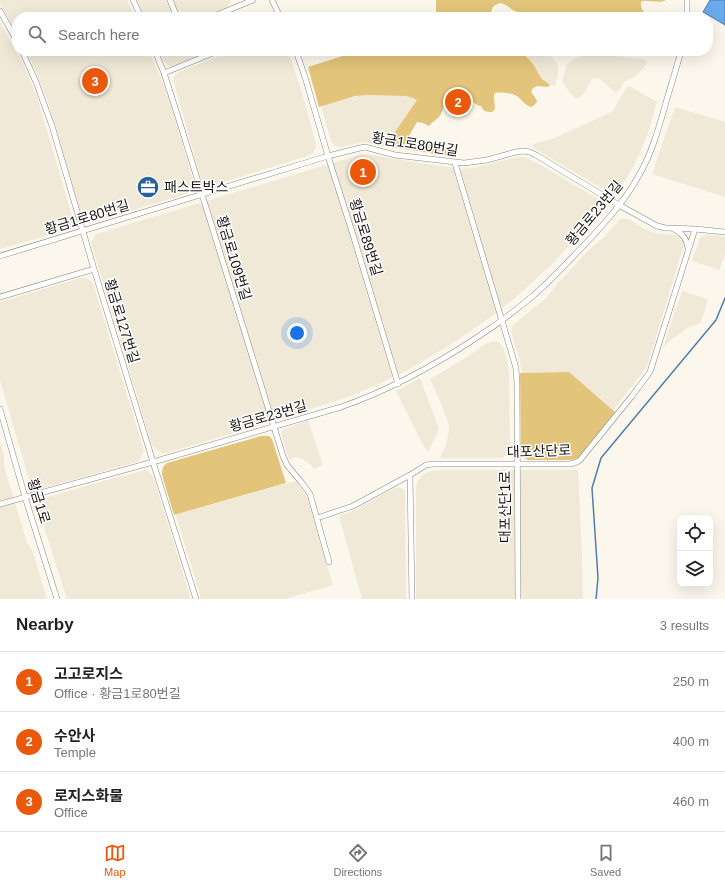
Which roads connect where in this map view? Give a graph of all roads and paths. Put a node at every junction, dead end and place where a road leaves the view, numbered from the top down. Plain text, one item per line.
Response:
1 (133, 0) edge
2 (170, 0) edge
3 (235, 0) edge
4 (253, 0) edge
5 (272, 0) edge
6 (687, 0) edge
7 (238, 6) junction
8 (0, 12) edge
9 (139, 12) edge
10 (175, 12) edge
11 (224, 12) edge
12 (278, 12) edge
13 (687, 12) edge
14 (12, 32) edge
15 (24, 56) edge
16 (157, 56) edge
17 (206, 56) edge
18 (298, 56) edge
19 (680, 56) edge
20 (164, 73) junction
21 (328, 156) junction
22 (456, 163) junction
23 (201, 195) junction
24 (619, 205) junction
25 (673, 228) junction
26 (695, 229) junction
27 (83, 231) junction
28 (725, 232) edge
29 (688, 251) junction
30 (0, 256) edge
31 (94, 269) junction
32 (0, 297) edge
33 (502, 320) junction
34 (398, 384) junction
35 (0, 409) edge
36 (274, 426) junction
37 (152, 462) junction
38 (517, 464) junction
39 (410, 475) junction
40 (25, 497) junction
41 (0, 504) edge
42 (317, 518) junction
43 (329, 562) dead end
44 (57, 599) edge
45 (196, 599) edge
46 (412, 599) edge
47 (518, 599) edge

1 - 9 street
2 - 10 street
3 - 7 street
4 - 7 street
5 - 12 street
6 - 13 street
7 - 11 street
8 - 14 street
15 - 27 street, 황금로127번길
16 - 20 street, 황금로109번길
17 - 20 street
18 - 21 street, 황금로89번길
19 - 24 street, 황금로23번길
20 - 23 street, 황금로109번길
21 - 22 street, 황금1로80번길
21 - 23 street, 황금1로80번길
21 - 34 street, 황금로89번길
22 - 24 street, 황금1로80번길
22 - 33 street
23 - 27 street, 황금1로80번길
23 - 36 street, 황금로109번길
24 - 25 street, 황금1로80번길
24 - 33 street, 황금로23번길
25 - 26 street, 황금1로80번길
25 - 29 street
26 - 28 street, 황금1로80번길
26 - 29 street, 대포산단로
27 - 30 street, 황금1로80번길
27 - 31 street, 황금로127번길
29 - 38 street, 대포산단로
31 - 32 street
31 - 37 street, 황금로127번길
33 - 34 street, 황금로23번길
33 - 38 street, 대포산단1로
34 - 36 street, 황금로23번길
35 - 40 street, 황금1로
36 - 37 street, 황금로23번길
36 - 42 street, 황금로109번길
37 - 40 street, 황금로23번길
37 - 45 street, 황금로127번길
38 - 39 street, 대포산단로
38 - 47 street, 대포산단1로
39 - 42 street, 대포산단로
39 - 46 street
40 - 41 street, 황금로23번길
40 - 44 street, 황금1로
42 - 43 street, 황금로109번길

